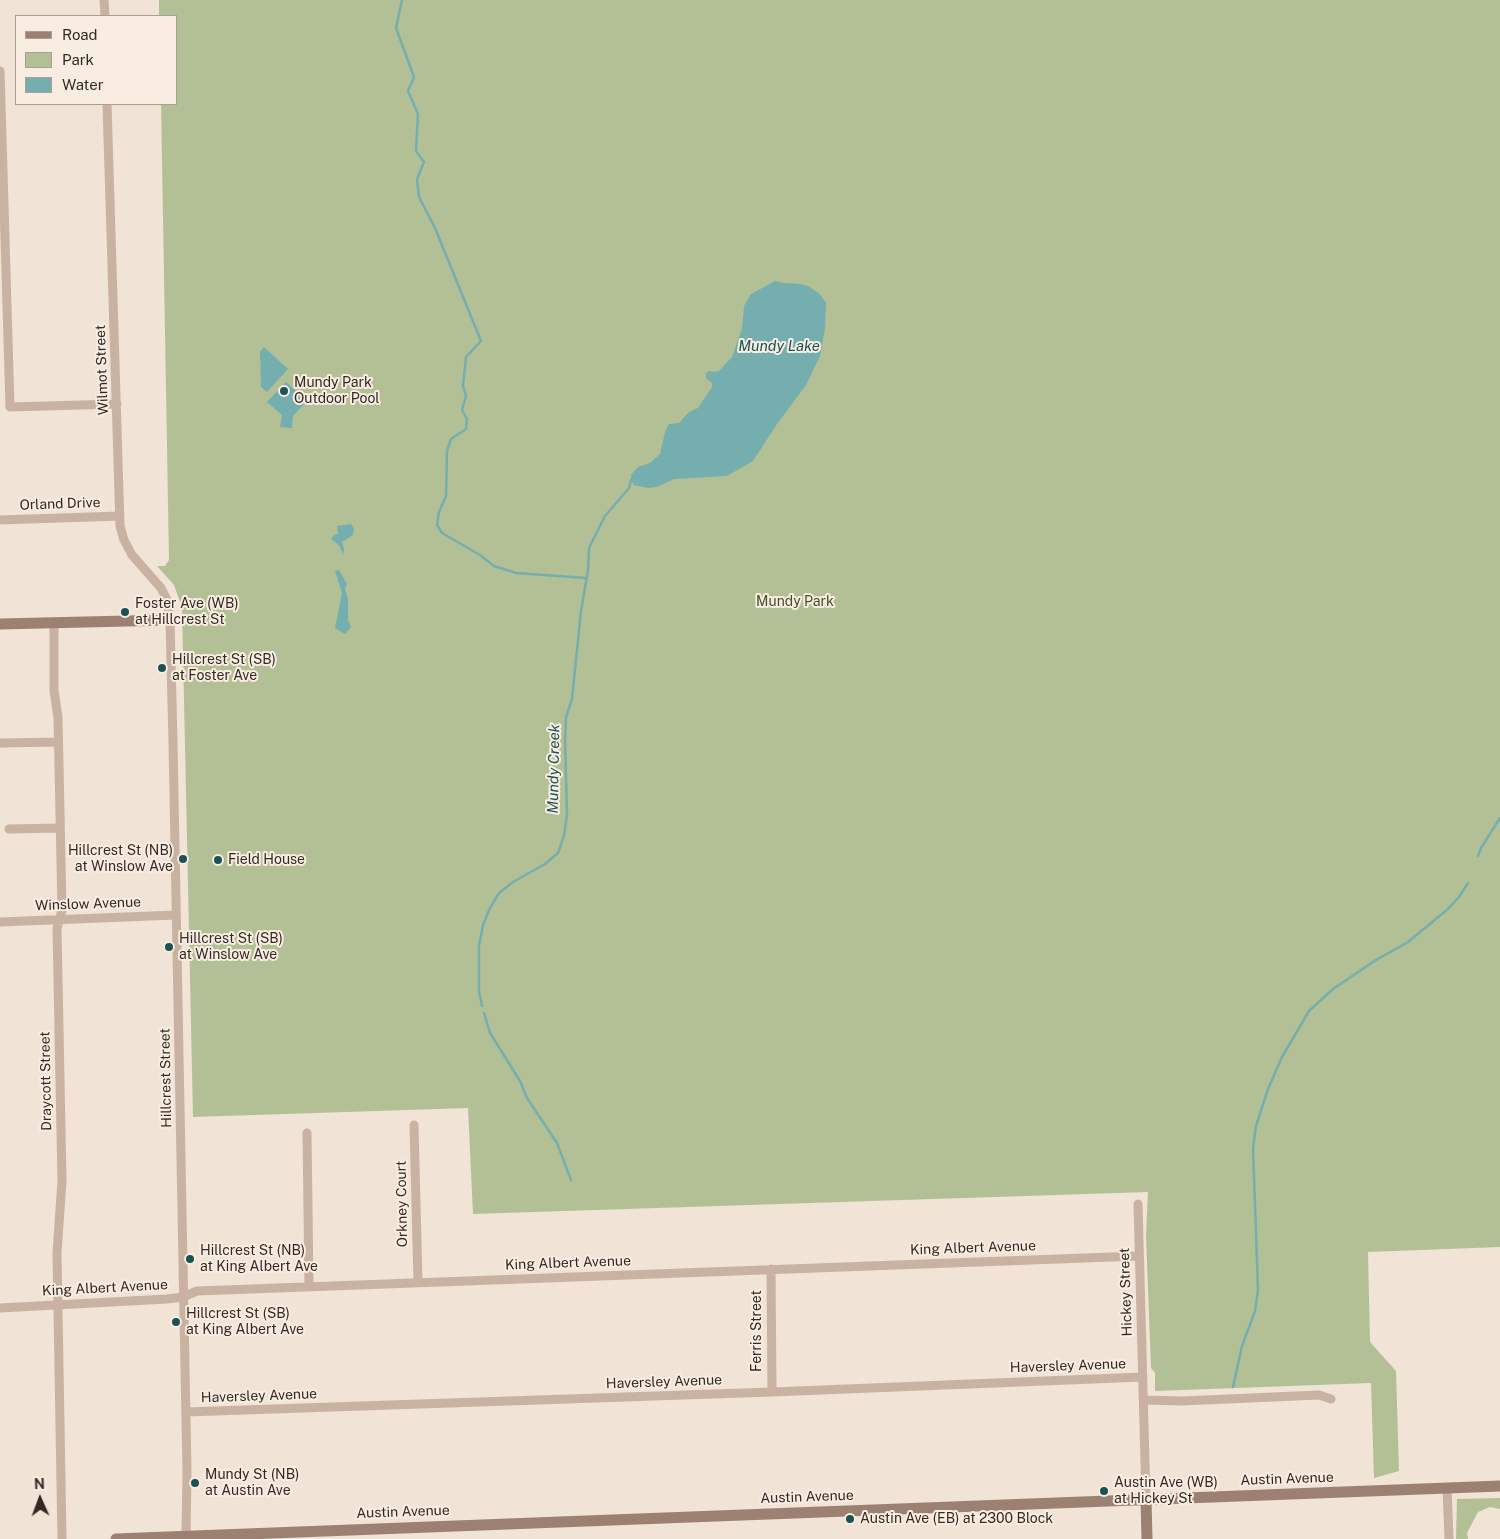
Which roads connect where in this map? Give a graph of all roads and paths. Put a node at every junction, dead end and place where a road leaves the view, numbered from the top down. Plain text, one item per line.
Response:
1 (104, 0) edge
2 (105, 15) edge
3 (0, 71) edge
4 (108, 105) edge
5 (2, 209) edge
6 (117, 404) junction
7 (120, 516) junction
8 (0, 520) edge
9 (170, 620) junction
10 (54, 622) junction
11 (0, 624) edge
12 (58, 742) junction
13 (0, 744) edge
14 (59, 828) junction
15 (10, 829) dead end
16 (176, 914) junction
17 (59, 919) junction
18 (0, 922) edge
19 (414, 1125) dead end
20 (307, 1133) dead end
21 (1138, 1204) dead end
22 (1139, 1256) junction
23 (771, 1269) junction
24 (418, 1282) junction
25 (308, 1286) junction
26 (183, 1297) junction
27 (58, 1305) junction
28 (0, 1308) edge
29 (1142, 1377) junction
30 (772, 1392) junction
31 (1331, 1399) dead end
32 (1144, 1400) junction
33 (186, 1412) junction
34 (1500, 1486) edge
35 (1447, 1488) junction
36 (1146, 1499) junction
37 (186, 1535) junction
38 (299, 1535) edge
39 (62, 1539) edge
40 (116, 1539) edge
41 (1147, 1539) edge
42 (1449, 1539) edge

1 - 2 street
3 - 5 street
4 - 6 street, Wilmot Street
5 - 6 street
6 - 7 street, Wilmot Street
7 - 8 street, Orland Drive
7 - 9 street, Wilmot Street
9 - 10 main road
9 - 16 street, Hillcrest Street
10 - 11 main road
10 - 12 street, Draycott Street
12 - 13 street
12 - 14 street, Draycott Street
14 - 15 street
14 - 17 street, Draycott Street
16 - 17 street, Winslow Avenue
16 - 26 street, Hillcrest Street
17 - 18 street, Winslow Avenue
17 - 27 street, Draycott Street
19 - 24 street, Orkney Court
20 - 25 street
21 - 22 street, Hickey Street
22 - 23 street, King Albert Avenue
22 - 29 street, Hickey Street
23 - 24 street, King Albert Avenue
23 - 30 street, Ferris Street
24 - 25 street, King Albert Avenue
25 - 26 street, King Albert Avenue
26 - 27 street, King Albert Avenue
26 - 33 street, Hillcrest Street
27 - 28 street, King Albert Avenue
27 - 39 street, Draycott Street
29 - 30 street, Haversley Avenue
29 - 32 street, Hickey Street
30 - 33 street, Haversley Avenue
31 - 32 street
32 - 36 street, Hickey Street
33 - 37 street, Hillcrest Street
34 - 35 main road, Austin Avenue
35 - 36 main road, Austin Avenue
35 - 42 street
36 - 38 main road, Austin Avenue
36 - 41 main road
37 - 38 main road, Austin Avenue
37 - 40 main road, Austin Avenue

